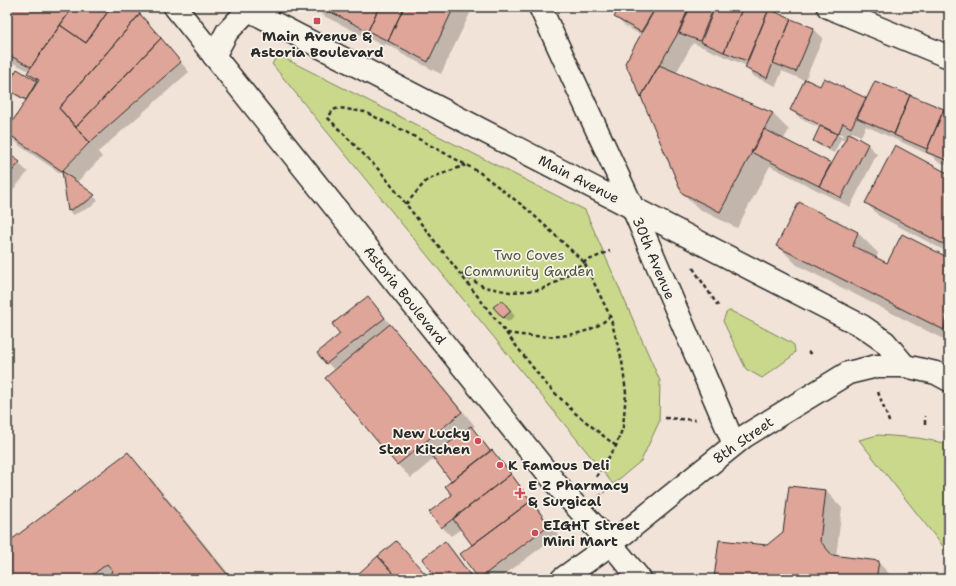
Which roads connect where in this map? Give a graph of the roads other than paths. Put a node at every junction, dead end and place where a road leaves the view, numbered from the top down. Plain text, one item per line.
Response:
1 (175, 7) edge
2 (540, 7) edge
3 (828, 7) edge
4 (245, 8) edge
5 (214, 56) junction
6 (949, 57) edge
7 (632, 206) junction
8 (904, 366) junction
9 (949, 380) edge
10 (734, 444) junction
11 (611, 544) junction
12 (562, 579) edge
13 (640, 579) edge

1 - 5 street, Astoria Boulevard
2 - 7 street, 30th Avenue
3 - 6 street
4 - 5 street
4 - 7 street, Main Avenue
5 - 11 street, Astoria Boulevard
7 - 8 street, Main Avenue
7 - 10 street, 30th Avenue
8 - 9 street, 8th Street
8 - 10 street, 8th Street
10 - 11 street, 8th Street
11 - 12 street, 8th Street
11 - 13 street, Astoria Boulevard

